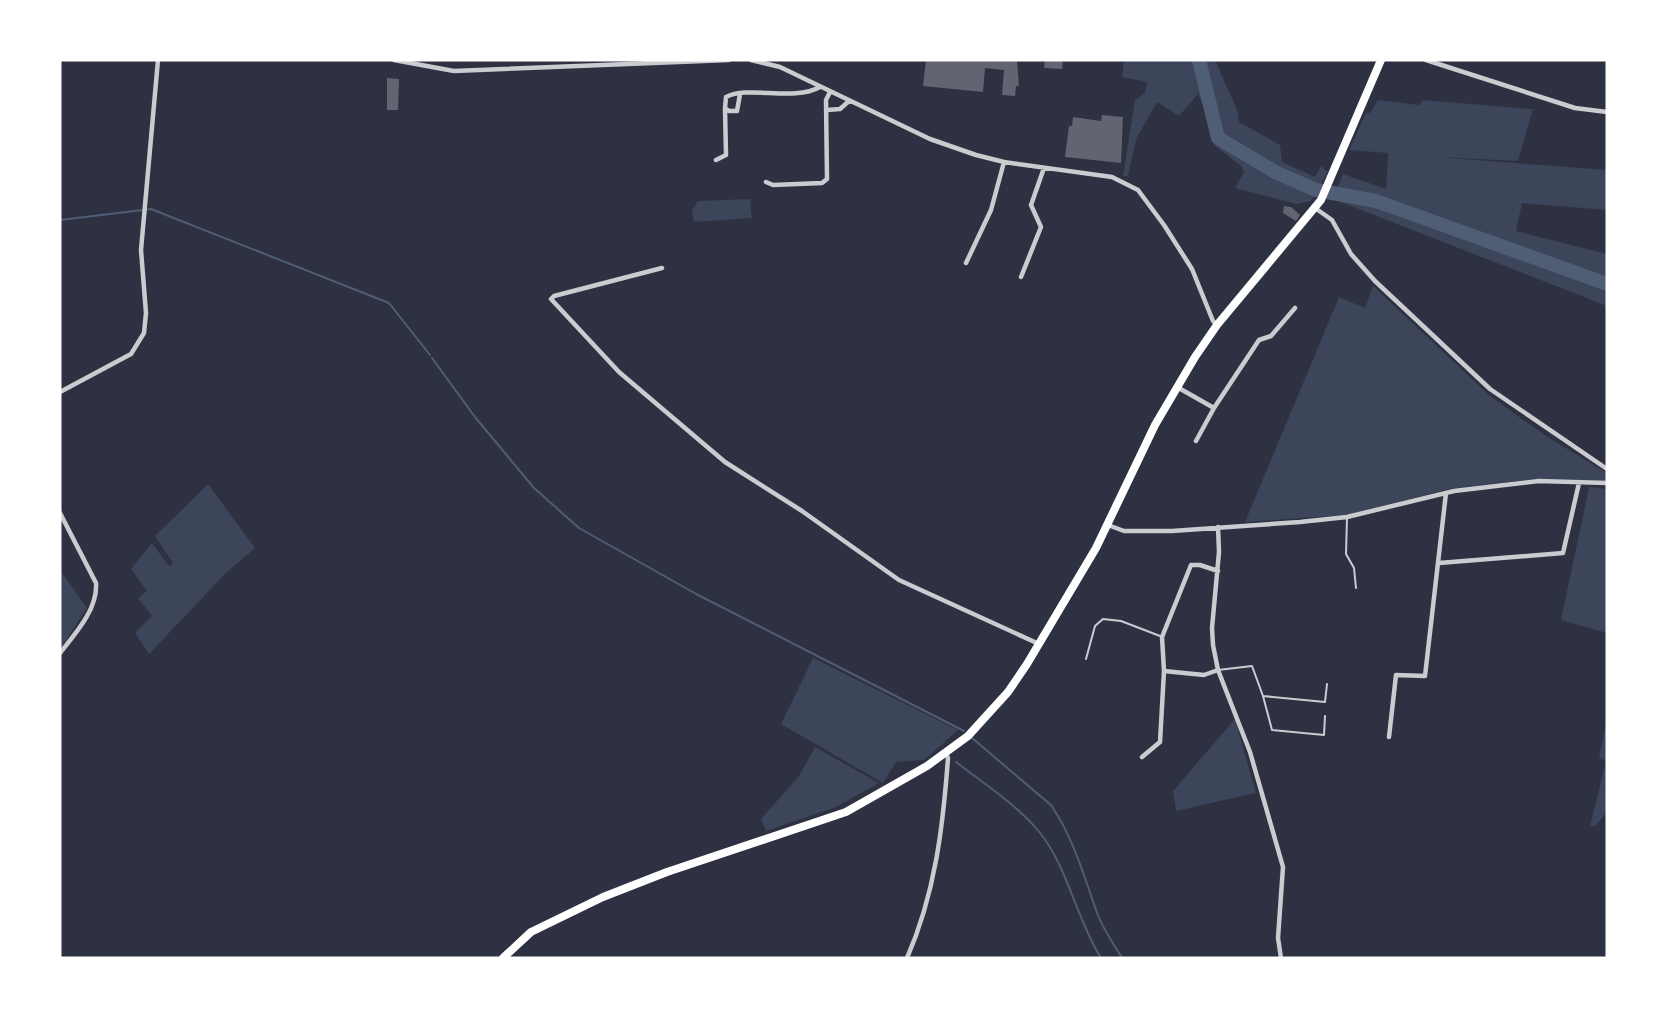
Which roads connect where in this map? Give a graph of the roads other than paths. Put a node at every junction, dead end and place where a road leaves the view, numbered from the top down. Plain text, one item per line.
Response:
1 (158, 60) edge
2 (394, 60) edge
3 (729, 60) edge
4 (751, 60) edge
5 (1381, 60) edge
6 (1426, 60) edge
7 (820, 87) junction
8 (830, 92) junction
9 (740, 94) junction
10 (849, 101) junction
11 (725, 108) junction
12 (826, 110) junction
13 (1607, 112) edge
14 (716, 160) dead end
15 (1004, 162) junction
16 (1044, 168) junction
17 (766, 182) dead end
18 (1316, 208) junction
19 (966, 263) dead end
20 (662, 268) dead end
21 (1021, 277) dead end
22 (1296, 308) dead end
23 (1217, 325) junction
24 (1176, 387) junction
25 (60, 392) edge
26 (1214, 408) junction
27 (1196, 441) dead end
28 (1607, 469) edge
29 (1579, 483) junction
30 (1607, 483) edge
31 (1446, 493) junction
32 (60, 513) edge
33 (1347, 517) junction
34 (1108, 525) junction
35 (1218, 527) junction
36 (1439, 563) junction
37 (1218, 571) junction
38 (1356, 588) dead end
39 (1162, 637) junction
40 (1039, 644) junction
41 (60, 653) edge
42 (1086, 659) dead end
43 (1218, 670) junction
44 (1164, 671) junction
45 (1327, 684) dead end
46 (1263, 696) junction
47 (1325, 716) dead end
48 (1389, 737) dead end
49 (946, 754) junction
50 (1142, 757) dead end
51 (502, 958) edge
52 (907, 958) edge
53 (1281, 958) edge

1 - 25 street
2 - 3 street
4 - 7 street
5 - 18 main road
6 - 13 street
7 - 8 street
7 - 9 street
8 - 10 street
8 - 12 street
9 - 11 street
9 - 11 street
10 - 12 street
10 - 15 street
11 - 14 street
12 - 17 street
15 - 16 street
15 - 19 street
16 - 21 street
16 - 23 street
18 - 23 main road
18 - 28 street
20 - 40 street
22 - 26 street
23 - 24 main road
24 - 26 street
24 - 34 main road
26 - 27 street
29 - 30 street
29 - 31 street
29 - 36 street
31 - 33 street
31 - 36 street
32 - 41 street
33 - 35 street
33 - 38 lane
34 - 35 street
34 - 40 main road
35 - 37 street
36 - 48 street
37 - 39 street
37 - 43 street
39 - 42 lane
39 - 44 street
40 - 49 main road
43 - 44 street
43 - 46 lane
43 - 53 street
44 - 50 street
45 - 46 lane
46 - 47 lane
49 - 51 main road
49 - 52 street

